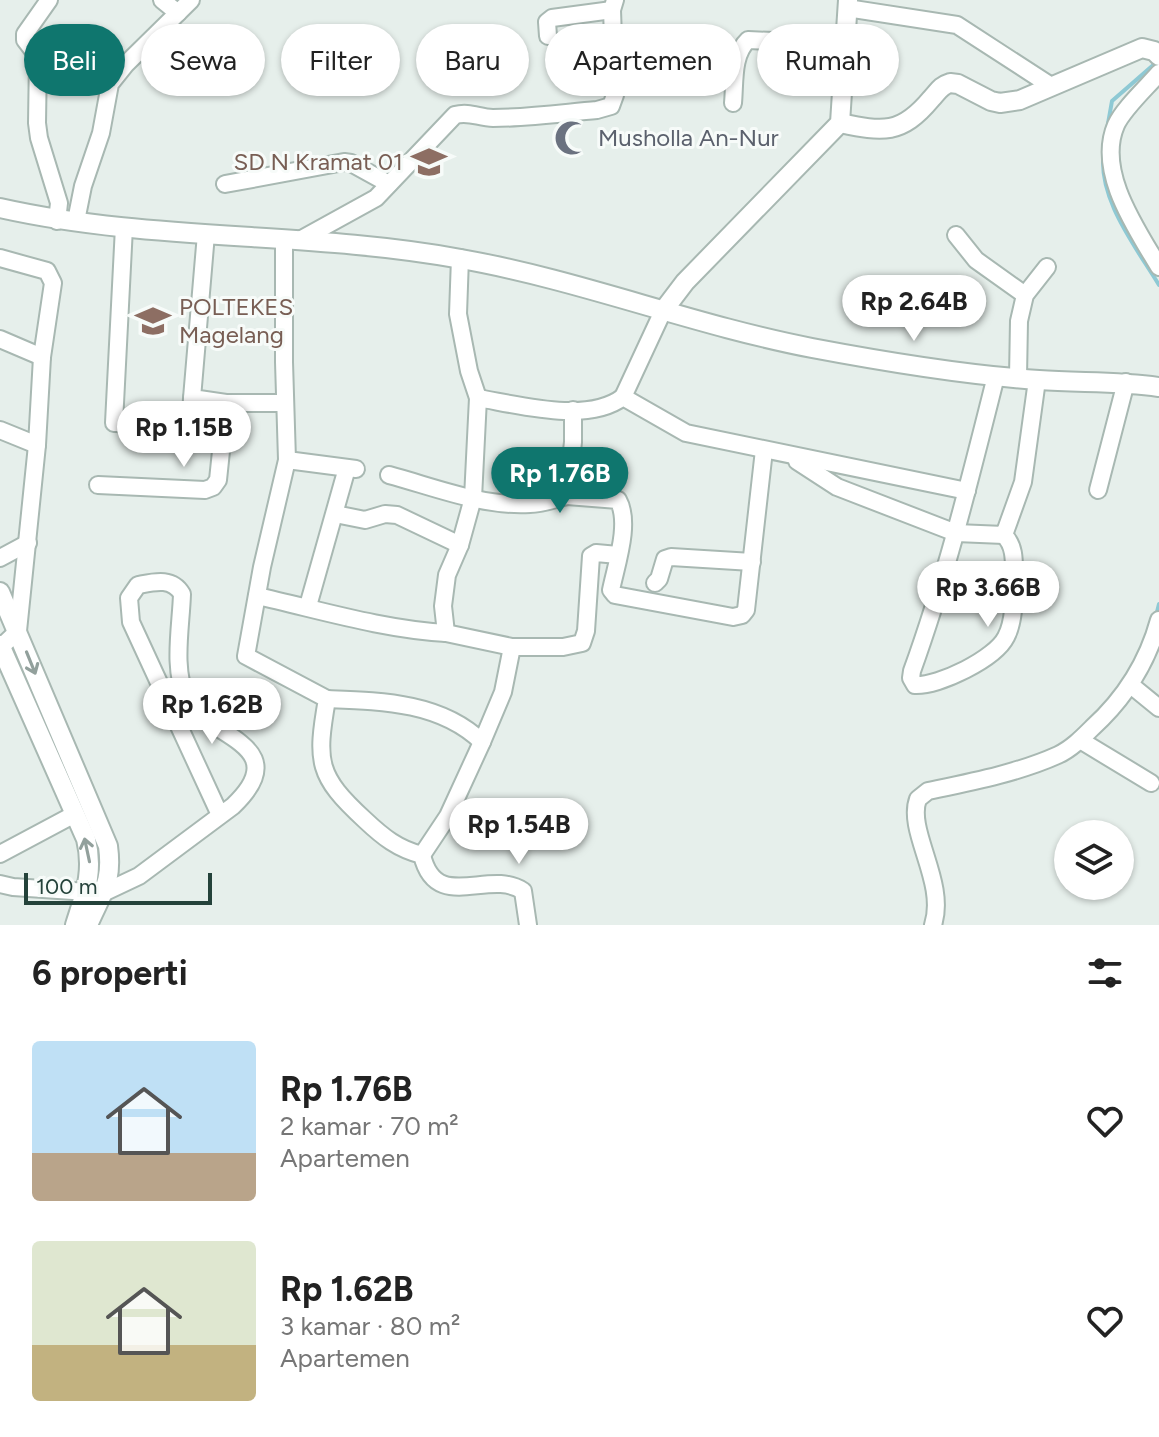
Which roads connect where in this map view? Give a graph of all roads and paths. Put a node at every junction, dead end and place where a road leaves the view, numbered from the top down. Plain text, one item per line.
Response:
1 (49, 0) edge
2 (162, 0) edge
3 (191, 0) edge
4 (847, 4) edge
5 (613, 5) edge
6 (178, 13) junction
7 (549, 24) edge
8 (846, 24) edge
9 (757, 40) edge
10 (1156, 53) edge
11 (1159, 73) edge
12 (1051, 86) junction
13 (841, 96) edge
14 (733, 103) dead end
15 (840, 123) junction
16 (225, 184) dead end
17 (389, 184) junction
18 (0, 208) edge
19 (67, 221) junction
20 (124, 227) junction
21 (206, 234) junction
22 (956, 235) dead end
23 (291, 240) junction
24 (0, 258) edge
25 (460, 258) junction
26 (1047, 267) dead end
27 (1159, 267) edge
28 (1025, 295) junction
29 (663, 311) junction
30 (0, 339) edge
31 (42, 357) junction
32 (996, 376) junction
33 (1027, 379) junction
34 (1126, 382) junction
35 (1159, 387) edge
36 (623, 397) junction
37 (192, 398) junction
38 (478, 398) junction
39 (226, 403) junction
40 (285, 403) junction
41 (573, 410) junction
42 (0, 430) edge
43 (37, 445) junction
44 (764, 450) junction
45 (788, 455) junction
46 (287, 460) junction
47 (389, 475) dead end
48 (98, 485) dead end
49 (1098, 490) dead end
50 (967, 491) junction
51 (567, 496) junction
52 (473, 498) junction
53 (335, 514) junction
54 (956, 533) junction
55 (1004, 535) junction
56 (28, 543) junction
57 (460, 545) junction
58 (618, 555) junction
59 (0, 558) edge
60 (752, 562) junction
61 (655, 583) dead end
62 (0, 592) edge
63 (257, 596) junction
64 (308, 606) junction
65 (1159, 620) edge
66 (18, 631) junction
67 (446, 633) junction
68 (0, 646) edge
69 (512, 647) junction
70 (1132, 686) junction
71 (327, 699) junction
72 (1159, 708) edge
73 (1080, 740) junction
74 (482, 742) junction
75 (1151, 783) dead end
76 (75, 814) junction
77 (220, 815) junction
78 (0, 853) edge
79 (423, 860) junction
80 (6, 886) edge
81 (94, 892) junction
82 (75, 925) edge
83 (88, 925) edge
84 (528, 925) edge
85 (933, 925) edge

1 - 19 street
2 - 6 street
3 - 6 street
4 - 8 street
4 - 12 street
5 - 7 street
5 - 17 street
6 - 19 street
9 - 14 street
10 - 12 street
11 - 27 street
12 - 15 street
13 - 15 street
15 - 29 street
16 - 17 street
17 - 23 street
18 - 19 street
19 - 20 street
20 - 21 street
20 - 37 street
21 - 23 street
21 - 37 street
22 - 28 street
23 - 25 street
23 - 40 street
24 - 31 street
25 - 29 street
25 - 38 street
26 - 28 street
28 - 33 street
29 - 32 street
29 - 36 street
30 - 31 street
31 - 43 street
32 - 33 street
32 - 50 street
33 - 34 street
33 - 55 street
34 - 35 street
34 - 49 street
36 - 41 street
36 - 44 street
37 - 39 street
38 - 41 street
38 - 52 street
39 - 40 street
39 - 48 street
40 - 46 street
41 - 51 street
42 - 43 street
43 - 56 street
44 - 45 street
44 - 60 street
45 - 50 street
45 - 54 street
46 - 53 street
46 - 63 street
47 - 52 street
50 - 54 street
51 - 52 street
51 - 58 street
52 - 57 street
53 - 57 street
53 - 64 street
54 - 55 street
54 - 55 street
56 - 59 street
56 - 66 street
57 - 67 street
58 - 60 street
58 - 69 street
60 - 61 street
62 - 66 street
63 - 64 street
63 - 71 street
64 - 67 street
65 - 70 street
66 - 68 street
66 -> 81 street
67 - 69 street
68 - 76 street
69 - 74 street
70 - 72 street
70 - 73 street
71 - 74 street
71 - 79 street
73 - 75 street
73 - 85 street
74 - 79 street
76 - 78 street
81 -> 76 street
77 - 77 street
77 - 81 street
78 - 80 street
79 - 84 street
80 - 81 street
81 - 82 street
81 - 83 street

